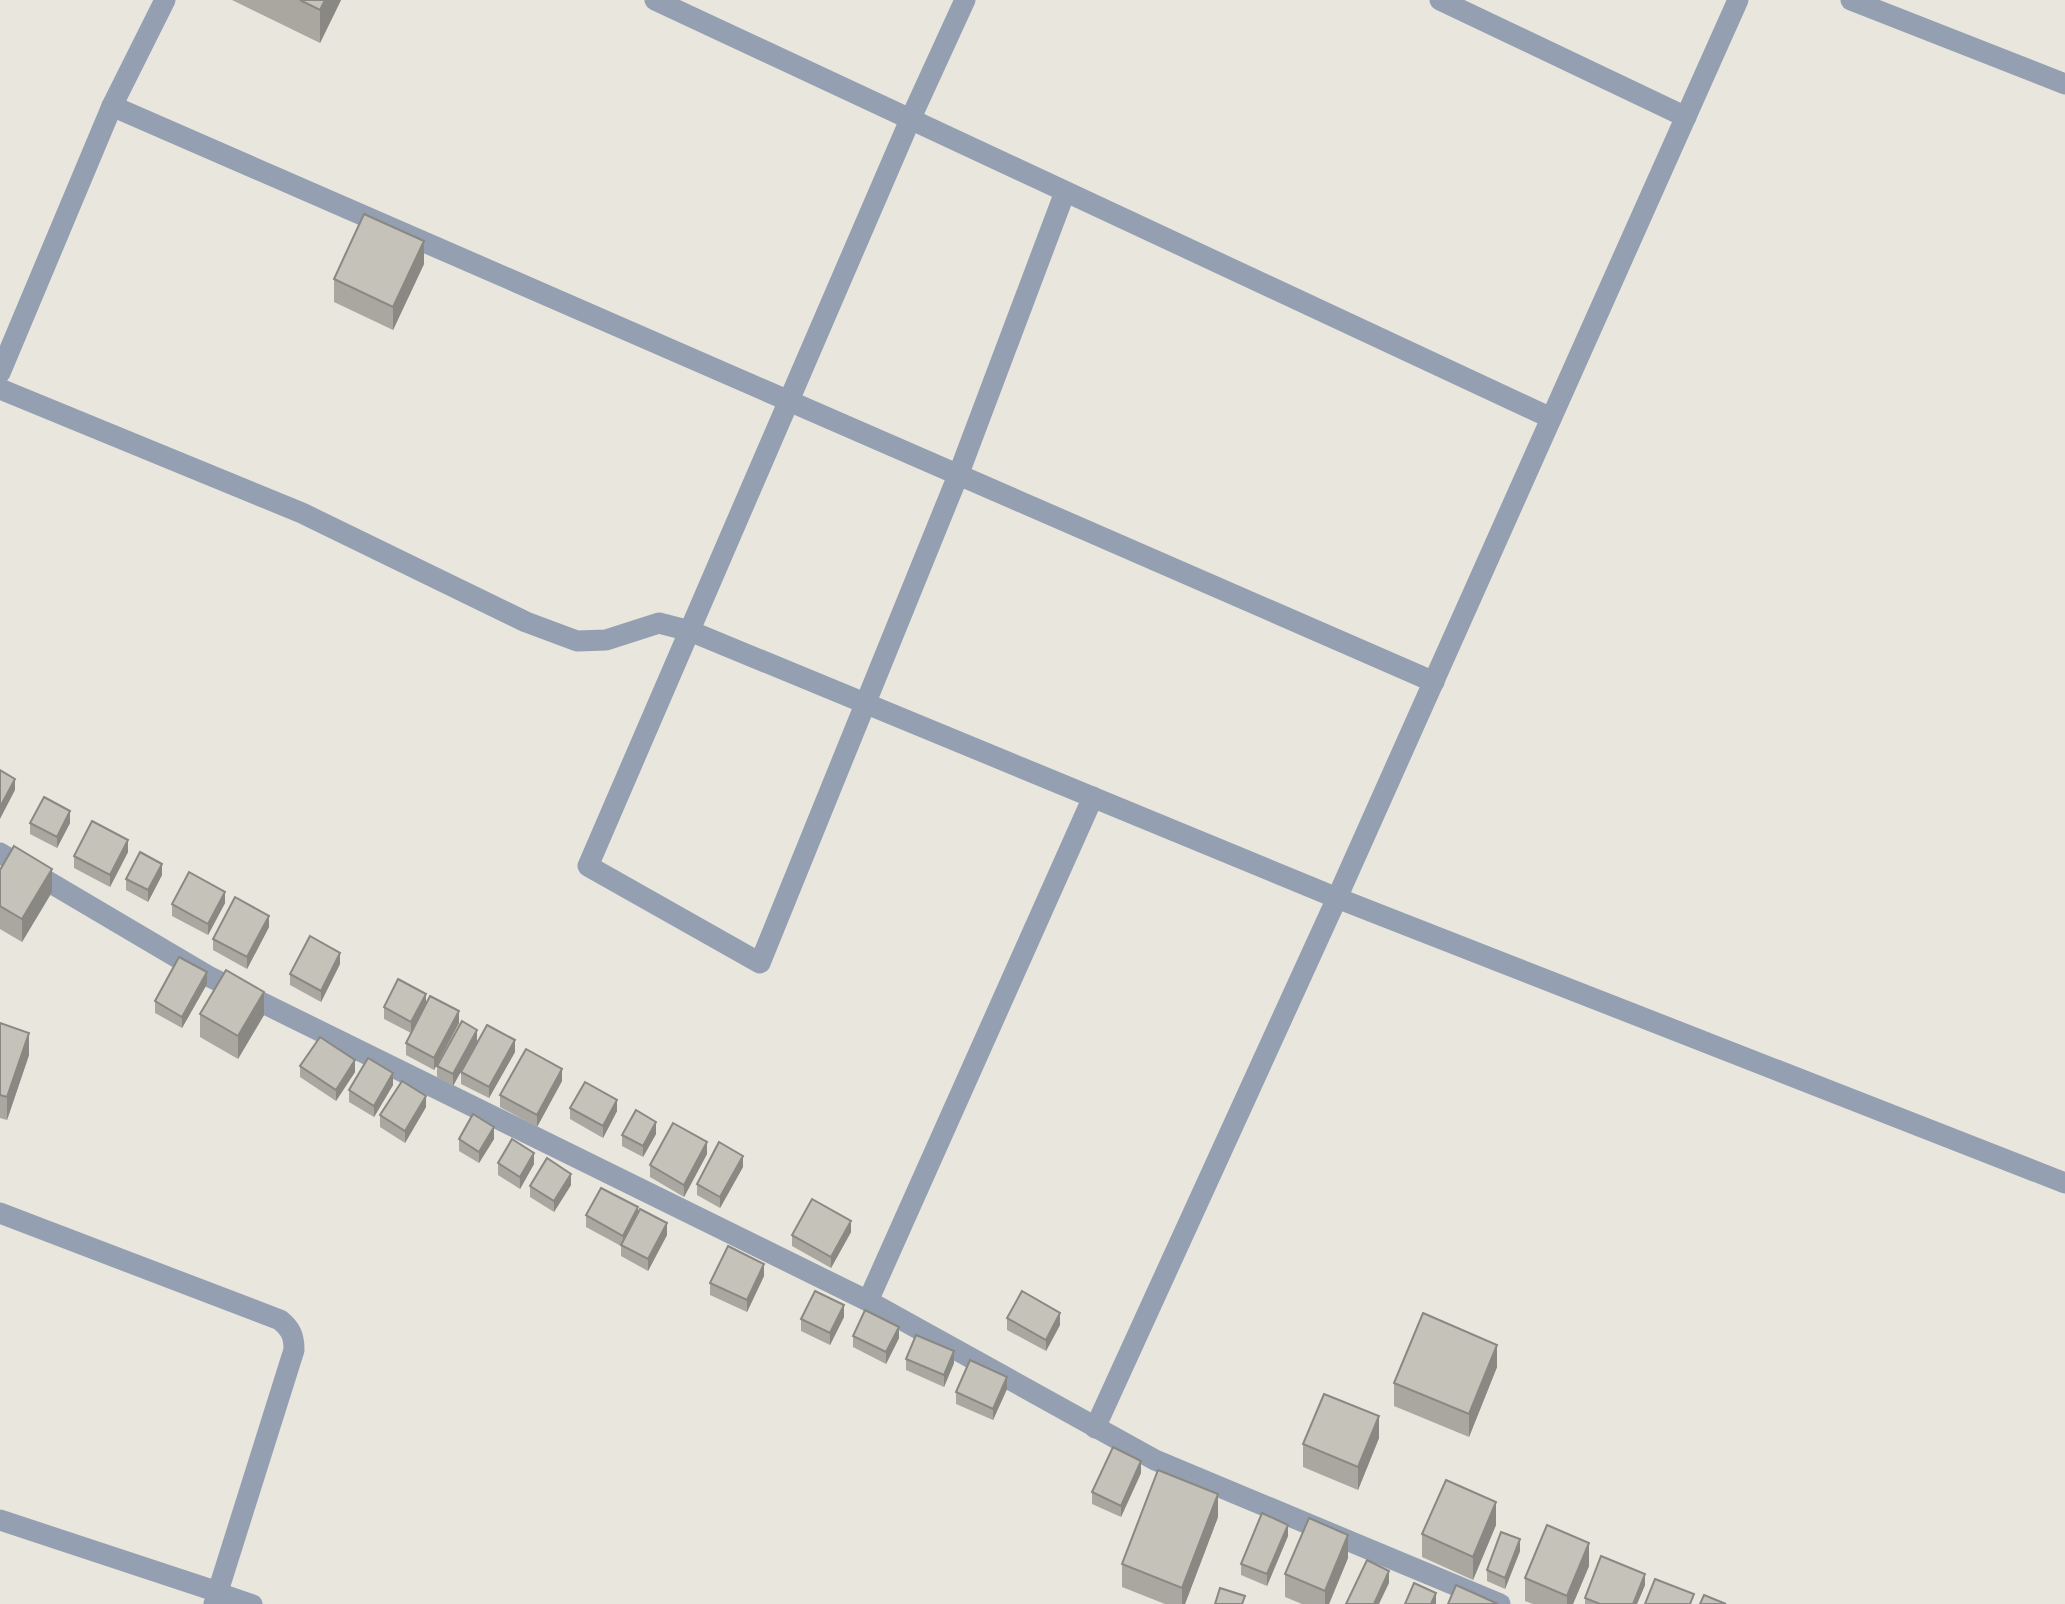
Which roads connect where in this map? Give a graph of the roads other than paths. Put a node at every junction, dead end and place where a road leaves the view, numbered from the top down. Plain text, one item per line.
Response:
1 (165, 0) edge
2 (654, 0) edge
3 (965, 0) edge
4 (1440, 0) edge
5 (1738, 0) edge
6 (1851, 0) edge
7 (2065, 84) edge
8 (112, 106) junction
9 (1686, 117) junction
10 (911, 120) junction
11 (1065, 192) junction
12 (0, 373) edge
13 (0, 389) edge
14 (790, 400) junction
15 (1551, 418) junction
16 (959, 474) junction
17 (690, 631) junction
18 (1434, 682) junction
19 (866, 703) junction
20 (1093, 797) junction
21 (0, 853) edge
22 (1337, 898) junction
23 (2065, 1183) edge
24 (0, 1213) edge
25 (868, 1301) junction
26 (1095, 1428) junction
27 (0, 1520) edge
28 (216, 1598) edge
29 (253, 1604) edge
30 (1500, 1604) edge

1 - 8 street
2 - 10 street
3 - 10 street
4 - 9 street
5 - 9 street
6 - 7 street
8 - 12 street
8 - 14 street
9 - 15 street
10 - 11 street
10 - 14 street
11 - 15 street
11 - 16 street
13 - 17 street
14 - 16 street
14 - 17 street
15 - 18 street
16 - 18 street
16 - 19 street
17 - 19 street
17 - 19 street
18 - 22 street
19 - 20 street
20 - 22 street
20 - 25 street
21 - 25 street
22 - 23 street
22 - 26 street
24 - 28 street
25 - 26 street
26 - 30 street
27 - 28 street
28 - 29 lane

